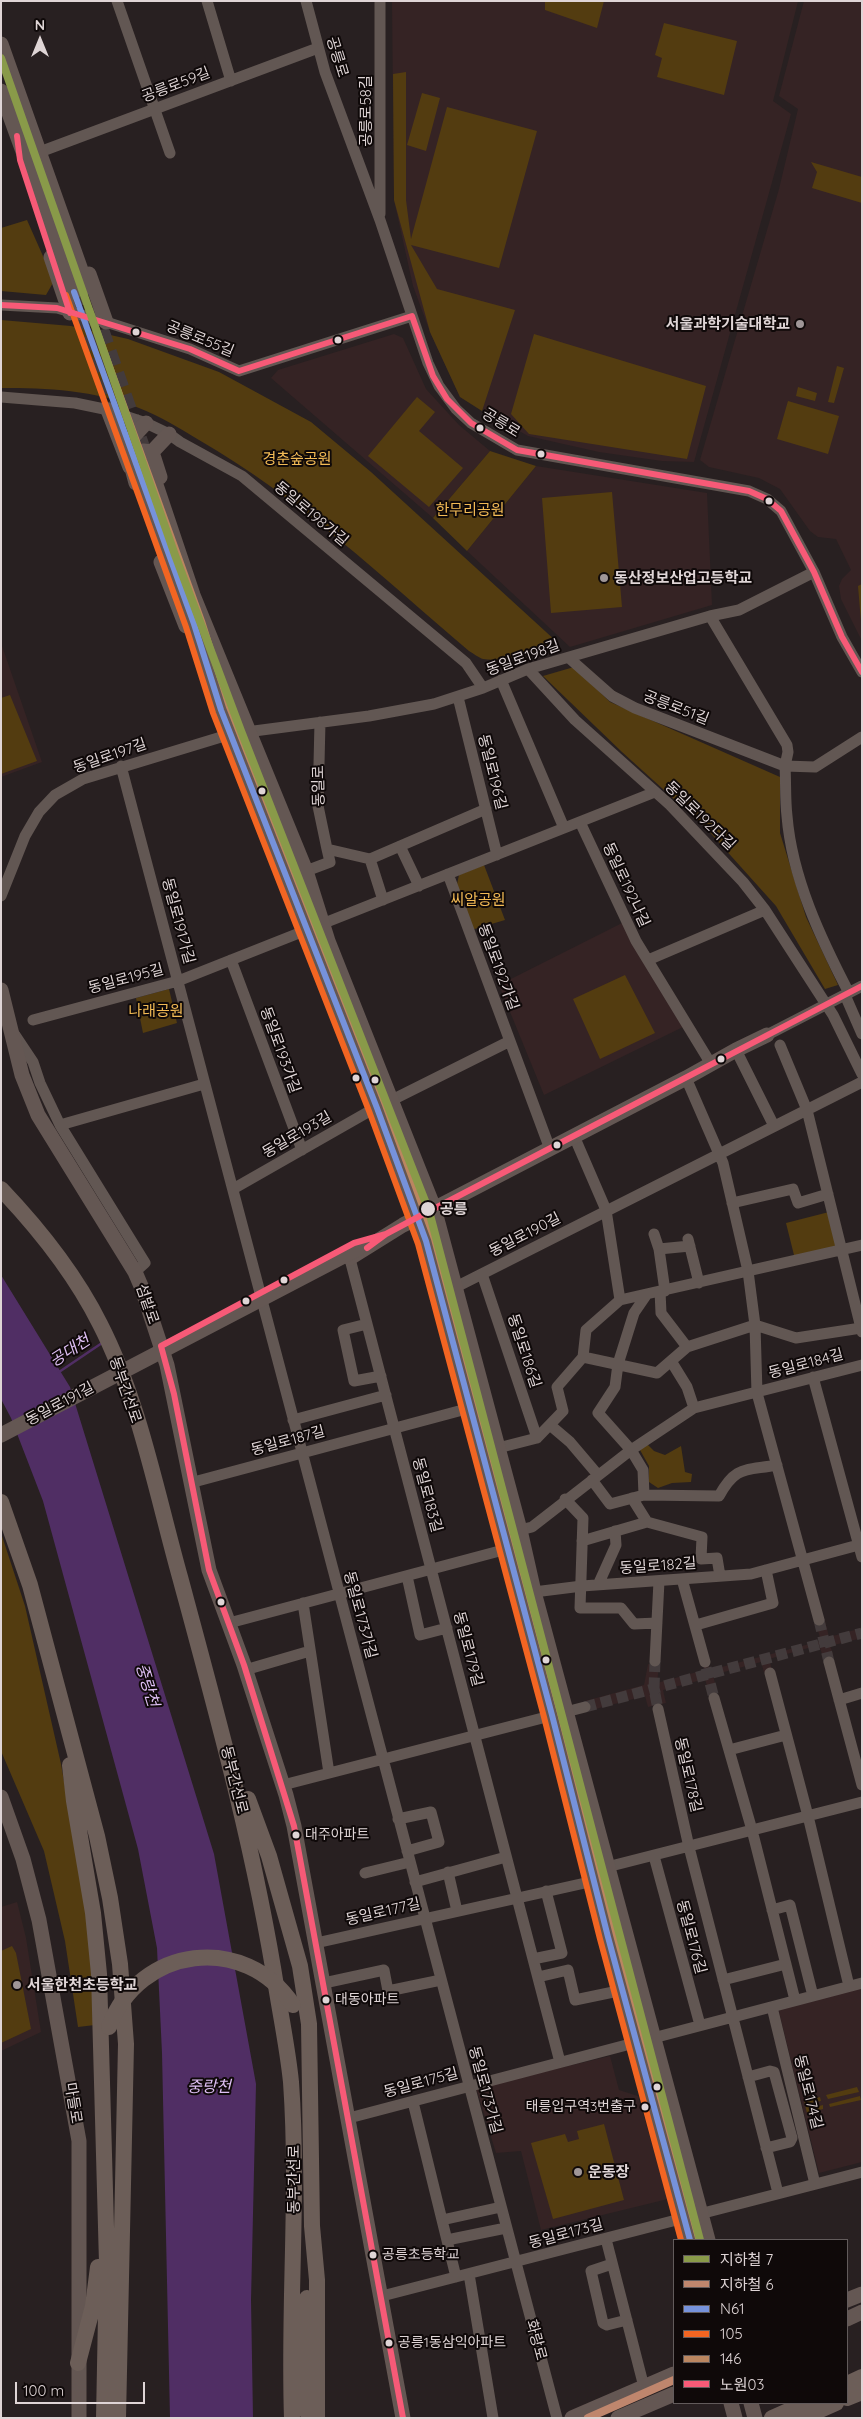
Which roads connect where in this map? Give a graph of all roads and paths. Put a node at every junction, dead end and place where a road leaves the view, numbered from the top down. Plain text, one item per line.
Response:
1 (117, 1) edge
2 (207, 1) edge
3 (306, 1) edge
4 (380, 1) edge
5 (1, 44) edge
6 (318, 48) junction
7 (231, 81) junction
8 (1, 91) edge
9 (154, 110) junction
10 (25, 134) junction
11 (45, 150) junction
12 (170, 153) dead end
13 (380, 220) junction
14 (81, 289) tunnel mouth
15 (1, 305) edge
16 (70, 313) junction
17 (412, 316) junction
18 (106, 322) junction
19 (1, 397) edge
20 (108, 410) junction
21 (146, 423) junction
22 (169, 434) junction
23 (139, 462) junction
24 (814, 572) junction
25 (710, 616) junction
26 (569, 658) junction
27 (528, 669) junction
28 (862, 672) edge
29 (217, 676) junction
30 (501, 680) junction
31 (483, 688) junction
32 (458, 697) junction
33 (320, 722) junction
34 (248, 732) junction
35 (231, 734) junction
36 (862, 737) edge
37 (121, 766) junction
38 (785, 766) junction
39 (655, 792) junction
40 (486, 809) junction
41 (580, 822) junction
42 (564, 828) junction
43 (400, 846) junction
44 (327, 849) junction
45 (497, 855) junction
46 (370, 859) junction
47 (306, 871) junction
48 (448, 874) junction
49 (419, 886) junction
50 (1, 896) edge
51 (383, 900) junction
52 (765, 910) junction
53 (315, 927) junction
54 (231, 960) junction
55 (648, 960) junction
56 (178, 981) junction
57 (862, 986) edge
58 (1, 990) edge
59 (847, 994) junction
60 (826, 1005) junction
61 (33, 1020) dead end
62 (10, 1028) junction
63 (862, 1034) edge
64 (768, 1035) joint
65 (510, 1042) junction
66 (780, 1045) dead end
67 (736, 1050) junction
68 (710, 1064) junction
69 (862, 1074) edge
70 (686, 1078) junction
71 (862, 1082) edge
72 (204, 1084) junction
73 (391, 1100) junction
74 (377, 1108) junction
75 (807, 1110) junction
76 (60, 1124) junction
77 (774, 1126) junction
78 (574, 1136) junction
79 (550, 1149) junction
80 (302, 1150) junction
81 (719, 1154) junction
82 (1, 1189) edge
83 (232, 1189) junction
84 (828, 1194) junction
85 (732, 1203) junction
86 (434, 1208) junction
87 (606, 1210) junction
88 (418, 1217) junction
89 (386, 1234) junction
90 (654, 1234) dead end
91 (862, 1246) edge
92 (659, 1249) junction
93 (842, 1250) junction
94 (354, 1253) junction
95 (748, 1271) junction
96 (135, 1272) junction
97 (482, 1274) junction
98 (698, 1282) junction
99 (456, 1286) junction
100 (662, 1291) junction
101 (647, 1294) junction
102 (262, 1298) junction
103 (620, 1300) junction
104 (367, 1324) junction
105 (755, 1325) junction
106 (861, 1330) edge
107 (687, 1347) junction
108 (163, 1349) junction
109 (583, 1356) junction
110 (671, 1361) junction
111 (618, 1364) junction
112 (862, 1365) edge
113 (380, 1376) junction
114 (813, 1377) junction
115 (757, 1393) junction
116 (386, 1395) junction
117 (470, 1408) junction
118 (694, 1408) junction
119 (293, 1420) junction
120 (550, 1425) junction
121 (394, 1428) junction
122 (1, 1435) edge
123 (537, 1438) junction
124 (498, 1448) junction
125 (631, 1450) junction
126 (302, 1452) junction
127 (777, 1464) junction
128 (595, 1478) junction
129 (190, 1483) junction
130 (644, 1494) junction
131 (632, 1498) junction
132 (565, 1499) junction
133 (1, 1502) edge
134 (647, 1522) junction
135 (520, 1530) junction
136 (615, 1531) junction
137 (582, 1541) junction
138 (860, 1544) edge
139 (507, 1549) junction
140 (862, 1557) edge
141 (803, 1558) junction
142 (431, 1569) junction
143 (766, 1570) junction
144 (407, 1576) junction
145 (720, 1576) junction
146 (682, 1579) junction
147 (660, 1581) junction
148 (598, 1585) junction
149 (582, 1586) junction
150 (534, 1592) junction
151 (339, 1594) junction
152 (303, 1603) junction
153 (819, 1620) tunnel mouth
154 (228, 1623) junction
155 (657, 1623) junction
156 (696, 1624) junction
157 (447, 1628) junction
158 (310, 1651) junction
159 (655, 1660) tunnel mouth
160 (705, 1662) tunnel mouth
161 (829, 1662) tunnel mouth
162 (245, 1670) junction
163 (770, 1673) dead end
164 (862, 1693) edge
165 (714, 1698) tunnel mouth
166 (839, 1700) junction
167 (585, 1707) tunnel mouth
168 (658, 1709) tunnel mouth
169 (559, 1714) junction
170 (67, 1723) junction
171 (220, 1724) junction
172 (786, 1735) junction
173 (475, 1736) junction
174 (856, 1744) edge
175 (729, 1750) junction
176 (383, 1759) junction
177 (329, 1773) junction
178 (283, 1785) junction
179 (862, 1785) edge
180 (1, 1797) edge
181 (862, 1802) edge
182 (808, 1816) junction
183 (398, 1819) junction
184 (752, 1830) junction
185 (688, 1847) junction
186 (408, 1856) junction
187 (506, 1856) junction
188 (654, 1856) junction
189 (607, 1868) junction
190 (448, 1872) junction
191 (365, 1873) dead end
192 (594, 1881) junction
193 (415, 1882) junction
194 (546, 1891) junction
195 (517, 1897) junction
196 (772, 1910) junction
197 (457, 1911) junction
198 (424, 1918) junction
199 (316, 1943) junction
200 (533, 1958) junction
201 (786, 1964) junction
202 (538, 1977) junction
203 (441, 1980) junction
204 (723, 1980) junction
205 (324, 1983) junction
206 (862, 1983) edge
207 (849, 1986) junction
208 (623, 1990) junction
209 (813, 1996) junction
210 (795, 2000) junction
211 (772, 2007) junction
212 (733, 2017) junction
213 (700, 2026) junction
214 (653, 2038) junction
215 (636, 2043) junction
216 (310, 2061) junction
217 (560, 2062) junction
218 (103, 2065) junction
219 (748, 2077) junction
220 (469, 2086) junction
221 (413, 2102) junction
222 (791, 2113) junction
223 (349, 2118) junction
224 (766, 2148) junction
225 (862, 2172) edge
226 (104, 2174) junction
227 (816, 2184) junction
228 (778, 2193) junction
229 (501, 2207) junction
230 (701, 2214) junction
231 (684, 2219) junction
232 (442, 2220) junction
233 (312, 2226) junction
234 (506, 2228) junction
235 (606, 2239) junction
236 (690, 2239) edge
237 (708, 2239) edge
238 (447, 2240) junction
239 (98, 2260) junction
240 (515, 2263) junction
241 (612, 2264) junction
242 (468, 2274) junction
243 (456, 2277) junction
244 (862, 2294) edge
245 (382, 2296) junction
246 (848, 2300) edge
247 (862, 2312) edge
248 (848, 2319) edge
249 (627, 2320) junction
250 (78, 2363) junction
251 (673, 2374) edge
252 (862, 2377) edge
253 (848, 2384) edge
254 (644, 2387) junction
255 (862, 2392) edge
256 (673, 2394) edge
257 (848, 2398) edge
258 (804, 2404) edge
259 (834, 2404) edge
260 (78, 2418) edge
261 (95, 2418) edge
262 (104, 2418) edge
263 (118, 2418) edge
264 (292, 2418) edge
265 (307, 2418) edge
266 (317, 2418) edge
267 (403, 2418) edge
268 (492, 2418) edge
269 (558, 2418) edge
270 (572, 2418) edge
271 (618, 2418) edge
272 (772, 2418) edge
273 (802, 2418) edge

1 - 9 street
2 - 7 street
3 - 6 street, 공릉로
4 - 13 street, 공릉로58길
5 - 10 main road
6 - 7 street, 공릉로59길
6 - 13 street, 공릉로
7 - 9 street, 공릉로59길
8 - 10 main road
9 - 11 street, 공릉로59길
9 - 12 street
10 - 11 main road
10 - 14 main road
10 - 16 main road
11 - 18 main road
13 - 17 street, 공릉로
15 - 16 street, 공릉로55길
16 - 18 street, 공릉로55길
17 - 18 street, 공릉로55길
17 - 24 street, 공릉로
19 - 20 street, 동일로198가길
20 - 21 street, 동일로198가길
20 - 23 main road
21 - 22 street, 동일로198가길
21 - 23 main road
21 - 23 main road
22 - 23 main road
22 - 31 street, 동일로198가길
23 - 29 main road
23 - 29 main road
24 - 25 street, 동일로198길
24 - 28 street, 공릉로
25 - 26 street, 동일로198길
25 - 38 street
26 - 27 street, 동일로198길
26 - 38 street, 공릉로51길
27 - 30 street, 동일로198길
27 - 39 street, 동일로192다길
29 - 34 main road
29 - 35 main road
30 - 31 street, 동일로198길
30 - 42 street
31 - 32 street, 동일로198길
32 - 33 street, 동일로198길
32 - 40 street, 동일로196길
33 - 34 street, 동일로198길
33 - 44 street, 동일로
34 - 35 street, 동일로198길
34 - 47 main road
35 - 37 street, 동일로197길
35 - 53 main road
36 - 38 street, 공릉로51길
37 - 50 street, 동일로197길
37 - 56 street, 동일로191가길
38 - 59 street
39 - 41 street
39 - 52 street, 동일로192다길
40 - 43 street
40 - 45 street, 동일로196길
41 - 42 street
41 - 55 street, 동일로192나길
42 - 45 street
43 - 46 street
43 - 49 street
44 - 46 street
44 - 47 street
45 - 48 street
46 - 51 street
47 - 53 main road
48 - 49 street
48 - 65 street, 동일로192가길
49 - 51 street
51 - 53 street
52 - 55 street
52 - 60 street, 동일로192다길
53 - 54 street, 동일로195길
53 - 73 main road
53 - 74 main road
54 - 56 street, 동일로195길
54 - 80 street, 동일로193가길
55 - 68 street, 동일로192나길
56 - 61 street, 동일로195길
56 - 72 street, 동일로191가길
57 - 59 street
58 - 62 main road, 섬밭로
59 - 60 street
59 - 63 street
60 - 64 street
60 - 69 street
62 - 76 street
62 - 96 main road, 섬밭로
64 - 67 main road
65 - 73 street
65 - 79 street, 동일로192가길
66 - 75 street
67 - 68 main road
67 - 77 street
68 - 70 main road
70 - 78 main road
70 - 81 street
71 - 75 street, 동일로190길
72 - 76 street
72 - 83 street, 동일로191가길
73 - 74 street
73 - 86 main road
74 - 80 street, 동일로193길
74 - 88 main road
75 - 77 street, 동일로190길
75 - 84 street
76 - 96 street
77 - 81 street, 동일로190길
78 - 79 main road
78 - 87 street
79 - 86 main road
80 - 83 street, 동일로193길
81 - 85 street
81 - 87 street, 동일로190길
82 - 171 highway, 동부간선로
83 - 102 street, 동일로191가길
84 - 85 street
84 - 93 street
85 - 95 street
86 - 88 main road
86 - 99 main road
87 - 97 street, 동일로190길
87 - 103 street
88 - 89 main road
88 - 117 main road
89 - 94 main road
89 - 102 main road
90 - 92 street
91 - 93 street
92 - 98 street
92 - 100 street
93 - 95 street
93 - 106 street
94 - 102 main road
94 - 104 street
94 - 122 main road, 동일로191길, bridge
95 - 98 street
95 - 105 street
96 - 108 main road, 섬밭로
97 - 99 street, 동일로190길
97 - 123 street, 동일로186길
98 - 100 street
99 - 124 main road
100 - 101 street
100 - 107 street
101 - 103 street
101 - 111 street
102 - 108 main road
102 - 119 street, 동일로173가길
103 - 109 street
104 - 113 street
104 - 113 street
105 - 106 street
105 - 107 street
105 - 115 street, 동일로184길
107 - 110 street
108 - 129 main road, 섬밭로
109 - 111 street
109 - 120 street, 동일로186길
110 - 111 street
110 - 118 street
111 - 125 street
112 - 114 street, 동일로184길
113 - 116 street
114 - 115 street, 동일로184길
114 - 138 street
115 - 118 street, 동일로184길
115 - 127 street
116 - 119 street
116 - 121 street
117 - 121 street, 동일로187길
117 - 139 main road
118 - 125 street, 동일로184길
119 - 126 street, 동일로173가길
120 - 123 street, 동일로186길
120 - 128 street
121 - 126 street, 동일로187길
121 - 142 street, 동일로183길
123 - 124 street
124 - 135 main road
125 - 128 street, 동일로184길
125 - 130 street
126 - 129 street, 동일로187길
126 - 151 street, 동일로173가길
127 - 130 street
127 - 141 street
128 - 131 street
128 - 132 street, 동일로184길
129 - 154 main road, 섬밭로
130 - 131 street
131 - 134 street
132 - 135 street, 동일로184길
132 - 137 street
133 - 170 highway
134 - 136 street
134 - 145 street, 동일로182길
135 - 150 main road
136 - 137 street
136 - 148 street, 동일로182길
137 - 149 street
138 - 140 street
138 - 141 street, 동일로182길
139 - 142 street
139 - 169 main road
141 - 143 street, 동일로182길
141 - 153 street
142 - 144 street
142 - 157 street, 동일로179길
143 - 145 street, 동일로182길
143 - 156 street
144 - 151 street
144 - 157 street
145 - 146 street, 동일로182길
146 - 147 street, 동일로182길
146 - 156 street
147 - 148 street, 동일로182길
147 - 155 street
148 - 149 street, 동일로182길
149 - 150 street, 동일로182길
149 - 155 street
150 - 169 main road
151 - 152 street
151 - 176 street, 동일로173가길
152 - 154 street
152 - 158 street
154 - 162 main road, 섬밭로
155 - 159 street
156 - 160 street
157 - 173 street, 동일로179길
158 - 162 street
158 - 177 street
161 - 166 street
162 - 178 main road, 섬밭로
163 - 172 street
164 - 166 street
165 - 175 street
166 - 174 street
167 - 169 street
168 - 185 street, 동일로178길
169 - 173 street
169 - 189 main road
169 - 192 main road
170 - 218 highway
170 - 263 highway
171 - 216 highway
171 - 264 highway, 동부간선로
172 - 175 street
172 - 182 street
173 - 176 street
173 - 187 street
174 - 179 street
175 - 184 street
176 - 177 street
176 - 183 street, 동일로173가길
177 - 178 street
178 - 199 main road, 섬밭로
180 - 250 main road, 마들로
181 - 182 street
182 - 184 street
182 - 207 street
183 - 186 street, 동일로173가길
183 - 186 street
184 - 185 street
184 - 196 street
185 - 188 street
185 - 204 street, 동일로176길
186 - 191 street
186 - 193 street, 동일로173가길
187 - 190 street
187 - 195 street
188 - 189 street
188 - 213 street, 동일로176길
189 - 214 main road
190 - 193 street
190 - 197 street
192 - 194 street, 동일로177길
192 - 208 main road
193 - 198 street, 동일로173가길
194 - 195 street, 동일로177길
194 - 200 street
195 - 197 street, 동일로177길
195 - 200 street
196 - 201 street
196 - 209 street
197 - 198 street, 동일로177길
198 - 199 street, 동일로177길
198 - 203 street, 동일로173가길
199 - 205 main road, 섬밭로
200 - 202 street
201 - 204 street, 동일로176길
201 - 210 street
202 - 208 street
202 - 217 street
203 - 205 street
203 - 220 street, 동일로173가길
204 - 212 street, 동일로176길
205 - 223 main road, 섬밭로
206 - 207 street
207 - 209 street
208 - 215 main road
209 - 210 street
210 - 211 street
211 - 212 street
211 - 222 street, 동일로174길
212 - 213 street
212 - 219 street
213 - 214 street
214 - 215 street
214 - 230 main road
215 - 217 street, 동일로175길
215 - 231 main road
216 - 218 highway, bridge
216 - 233 highway
217 - 220 street, 동일로175길
218 - 226 highway
219 - 222 street, 동일로174길
219 - 224 street
220 - 221 street, 동일로175길
220 - 229 street, 동일로173가길
221 - 223 street, 동일로175길
221 - 232 street
222 - 224 street, 동일로174길
222 - 227 street, 동일로174길
223 - 245 main road, 섬밭로
224 - 228 street
225 - 227 street
226 - 239 highway
226 - 262 highway
227 - 228 street
228 - 230 street
229 - 232 street
229 - 234 street, 동일로173가길
230 - 231 street
230 - 237 main road
231 - 235 street, 동일로173길
231 - 236 main road
232 - 238 street
233 - 265 highway
233 - 266 highway
234 - 238 street
234 - 240 street, 동일로173가길
235 - 240 street, 동일로173길
235 - 241 street
238 - 243 street
239 - 250 highway
239 - 261 highway
240 - 242 street, 동일로173길
240 - 269 street, 화랑로
241 - 249 street
241 - 249 street
242 - 243 street, 동일로173길
242 - 268 street
243 - 245 street, 동일로173길
244 - 246 main road
245 - 267 main road, 섬밭로
247 - 248 main road
249 - 254 street
250 - 260 main road, 마들로
251 - 254 main road
252 - 253 highway
254 - 270 main road
255 - 257 highway
256 - 271 main road
258 - 272 highway
259 - 273 highway

